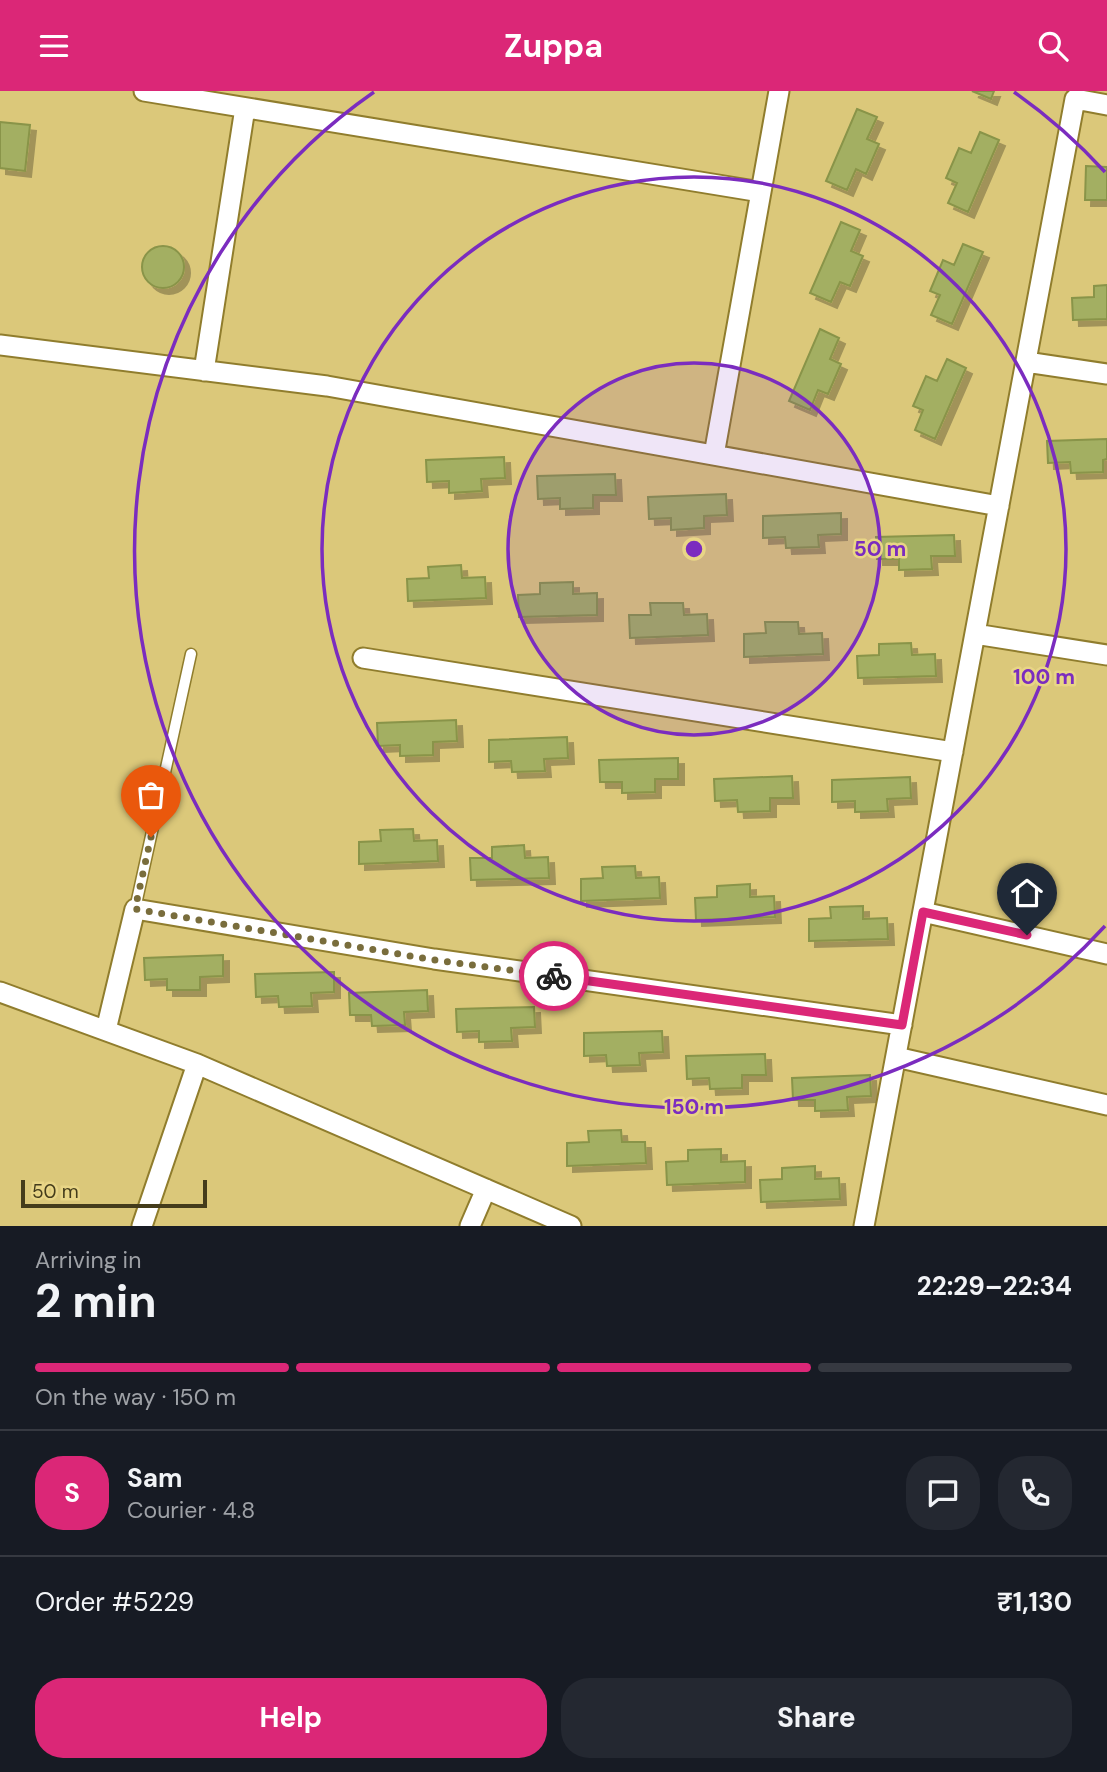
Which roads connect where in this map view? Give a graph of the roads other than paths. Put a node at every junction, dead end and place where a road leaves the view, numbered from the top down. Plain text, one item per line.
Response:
1 (144, 91) edge
2 (779, 91) edge
3 (1073, 95) edge
4 (1107, 105) edge
5 (245, 108) junction
6 (761, 192) junction
7 (0, 345) edge
8 (1026, 362) junction
9 (204, 371) junction
10 (1107, 374) edge
11 (714, 455) junction
12 (999, 506) junction
13 (975, 634) junction
14 (191, 654) dead end
15 (1107, 655) edge
16 (363, 658) dead end
17 (953, 752) junction
18 (135, 909) junction
19 (923, 912) junction
20 (1107, 954) edge
21 (0, 992) edge
22 (902, 1025) junction
23 (106, 1030) junction
24 (896, 1057) junction
25 (197, 1064) junction
26 (1107, 1105) edge
27 (486, 1189) junction
28 (142, 1226) edge
29 (470, 1226) edge
30 (571, 1226) edge
31 (864, 1226) edge

1 - 5 street
2 - 6 street
3 - 4 street
3 - 8 street
5 - 6 street
5 - 9 street
6 - 11 street
7 - 9 street
8 - 10 street
8 - 12 street
9 - 11 street
11 - 12 street
12 - 13 street
13 - 15 street
13 - 17 street
14 - 18 lane
16 - 17 street
17 - 19 street
18 - 22 street
18 - 23 street
19 - 20 street
19 - 22 street
21 - 23 street
22 - 24 street
23 - 25 street
24 - 26 street
24 - 31 street
25 - 27 street
25 - 28 street
27 - 29 street
27 - 30 street

